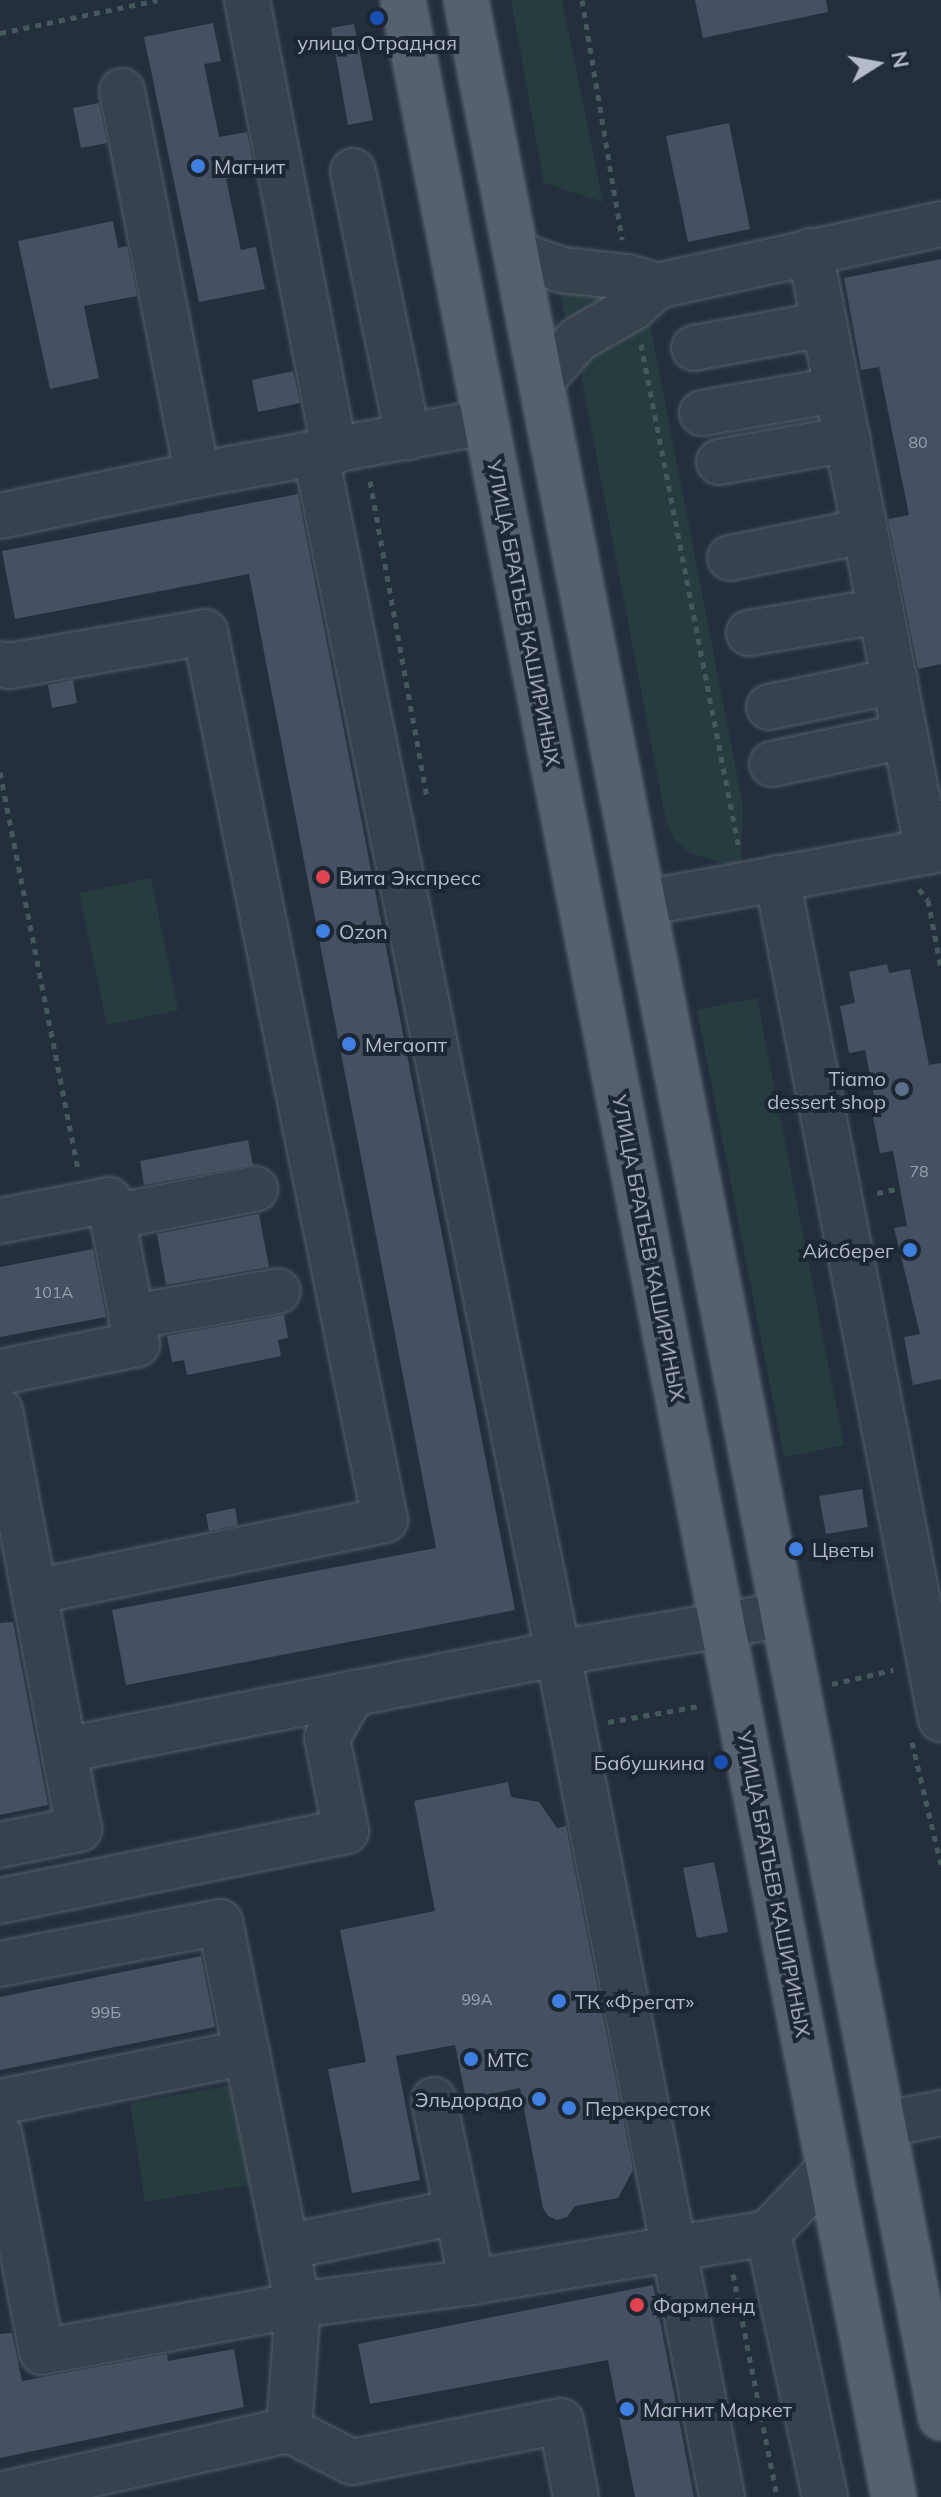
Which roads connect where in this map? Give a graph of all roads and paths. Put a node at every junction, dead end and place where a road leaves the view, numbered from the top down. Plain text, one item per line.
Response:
1 (158, 0) edge
2 (247, 0) edge
3 (403, 0) edge
4 (466, 0) edge
5 (0, 33) edge
6 (122, 91) dead end
7 (353, 171) dead end
8 (941, 224) edge
9 (810, 251) junction
10 (517, 254) junction
11 (657, 286) junction
12 (825, 324) junction
13 (694, 348) dead end
14 (541, 381) junction
15 (837, 390) junction
16 (702, 413) dead end
17 (486, 422) junction
18 (408, 437) junction
19 (848, 439) junction
20 (325, 454) junction
21 (719, 462) dead end
22 (197, 475) junction
23 (0, 516) edge
24 (865, 531) junction
25 (730, 558) dead end
26 (881, 611) junction
27 (749, 633) dead end
28 (0, 664) edge
29 (895, 681) junction
30 (769, 707) dead end
31 (905, 736) junction
32 (772, 764) dead end
33 (0, 772) edge
34 (935, 851) edge
35 (777, 878) junction
36 (928, 900) dead end
37 (644, 903) junction
38 (941, 968) edge
39 (255, 1189) dead end
40 (98, 1211) junction
41 (0, 1221) edge
42 (278, 1291) dead end
43 (131, 1317) junction
44 (0, 1372) edge
45 (0, 1411) edge
46 (34, 1592) junction
47 (783, 1615) junction
48 (723, 1626) junction
49 (558, 1653) junction
50 (353, 1693) junction
51 (941, 1719) edge
52 (64, 1750) junction
53 (922, 1796) dead end
54 (0, 1845) edge
55 (941, 1865) edge
56 (0, 1901) edge
57 (0, 1964) edge
58 (247, 2052) junction
59 (434, 2100) dead end
60 (0, 2102) edge
61 (941, 2113) edge
62 (884, 2125) junction
63 (0, 2136) edge
64 (830, 2168) junction
65 (457, 2212) junction
66 (747, 2237) junction
67 (286, 2247) junction
68 (672, 2249) junction
69 (472, 2282) junction
70 (298, 2305) junction
71 (941, 2418) edge
72 (289, 2430) junction
73 (0, 2495) edge
74 (576, 2497) edge
75 (722, 2497) edge
76 (777, 2497) edge
77 (825, 2497) edge
78 (894, 2497) edge

1 - 5 path
2 - 20 street
3 - 17 main road, УЛИЦА БРАТЬЕВ КАШИРИНЫХ
4 - 10 main road
6 - 22 street
7 - 18 street
8 - 9 street
9 - 11 street
9 - 12 street
10 - 11 street
10 - 14 main road
11 - 14 street
12 - 13 street
12 - 15 street
14 - 37 main road
15 - 16 street
15 - 19 street
17 - 18 street
17 - 48 main road, УЛИЦА БРАТЬЕВ КАШИРИНЫХ
18 - 20 street
19 - 21 street
19 - 24 street
20 - 22 street
20 - 49 street
22 - 23 street
24 - 25 street
24 - 26 street
26 - 27 street
26 - 29 street
28 - 46 street
29 - 30 street
29 - 31 street
31 - 32 street
31 - 34 street
33 - 40 path
34 - 35 street
35 - 37 street
35 - 51 street
36 - 38 path
37 - 47 main road
39 - 40 street
40 - 41 street
40 - 43 street
42 - 43 street
43 - 44 street
45 - 46 street
46 - 52 street
47 - 48 street
47 - 62 main road
48 - 49 street
48 - 64 main road, УЛИЦА БРАТЬЕВ КАШИРИНЫХ
49 - 50 street
49 - 68 street
50 - 52 street
50 - 56 street
52 - 54 street
53 - 55 path
57 - 58 street
58 - 60 street
58 - 67 street
59 - 65 street
61 - 62 street
62 - 71 main road
63 - 70 street
64 - 66 street
64 - 78 main road, УЛИЦА БРАТЬЕВ КАШИРИНЫХ
65 - 67 street
65 - 69 street
66 - 68 street
66 - 76 path
66 - 77 street
67 - 70 street
68 - 69 street
68 - 75 street
69 - 70 street
70 - 72 street
72 - 73 street
72 - 74 street

